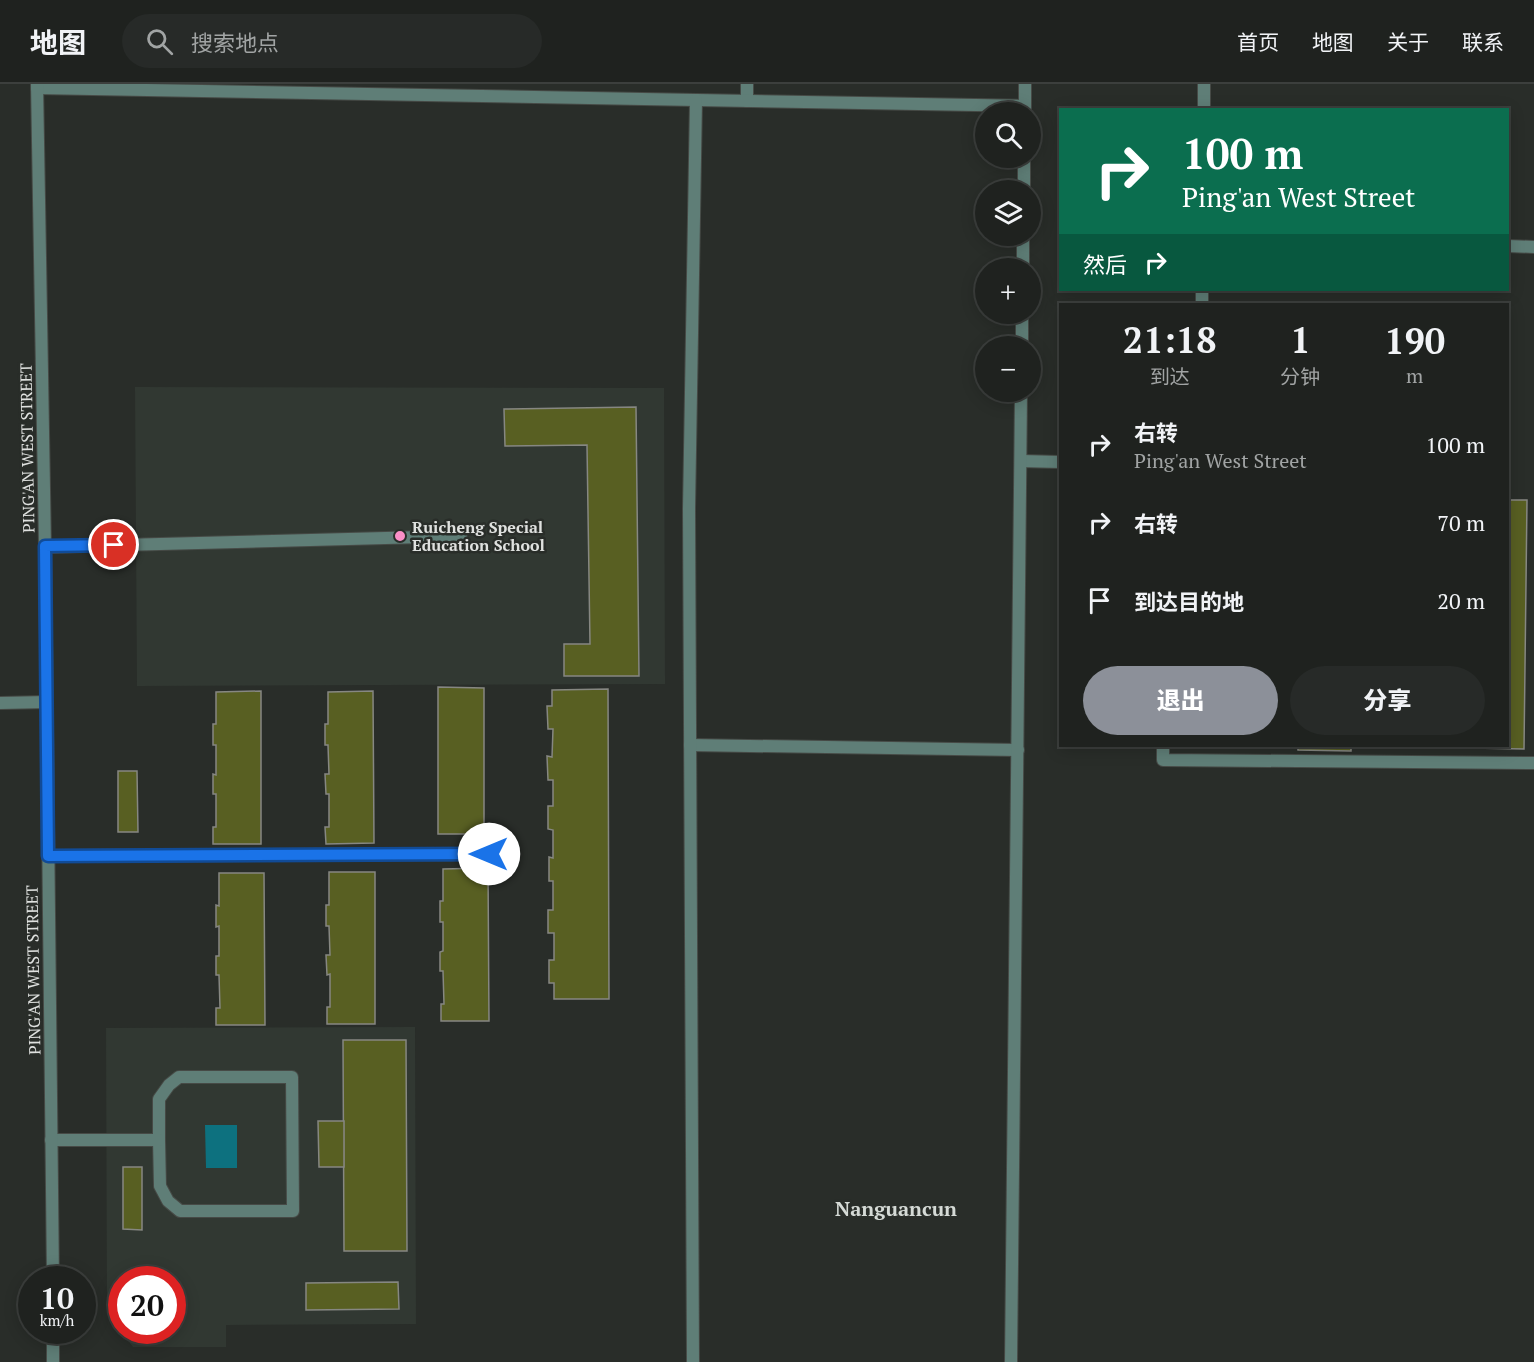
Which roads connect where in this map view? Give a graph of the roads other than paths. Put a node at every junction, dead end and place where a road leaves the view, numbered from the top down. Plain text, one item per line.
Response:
1 (747, 84) edge
2 (1025, 84) edge
3 (1204, 84) edge
4 (37, 86) edge
5 (696, 100) junction
6 (747, 101) junction
7 (1025, 102) edge
8 (975, 108) edge
9 (1204, 108) edge
10 (1509, 246) edge
11 (1534, 247) edge
12 (1022, 402) edge
13 (1021, 461) junction
14 (1059, 462) edge
15 (461, 536) dead end
16 (45, 546) junction
17 (47, 702) junction
18 (0, 703) edge
19 (690, 745) junction
20 (1163, 747) edge
21 (1018, 750) junction
22 (1534, 763) edge
23 (489, 854) dead end
24 (48, 856) junction
25 (51, 1140) junction
26 (159, 1140) junction
27 (52, 1266) edge
28 (53, 1344) edge
29 (53, 1362) edge
30 (693, 1362) edge
31 (1011, 1362) edge

1 - 6 street
2 - 7 street
3 - 9 street
4 - 5 street
4 - 16 street, PING'AN WEST STREET
5 - 6 street
5 - 19 street
6 - 8 street
10 - 11 street
12 - 13 street
13 - 14 street
13 - 21 street
15 - 16 street
16 - 17 street, PING'AN WEST STREET
17 - 18 street
17 - 24 street, PING'AN WEST STREET
19 - 21 street
19 - 30 street
20 - 22 street
21 - 31 street
23 - 24 street
24 - 25 street, PING'AN WEST STREET
25 - 26 street
25 - 27 street, PING'AN WEST STREET
26 - 26 street
28 - 29 street

